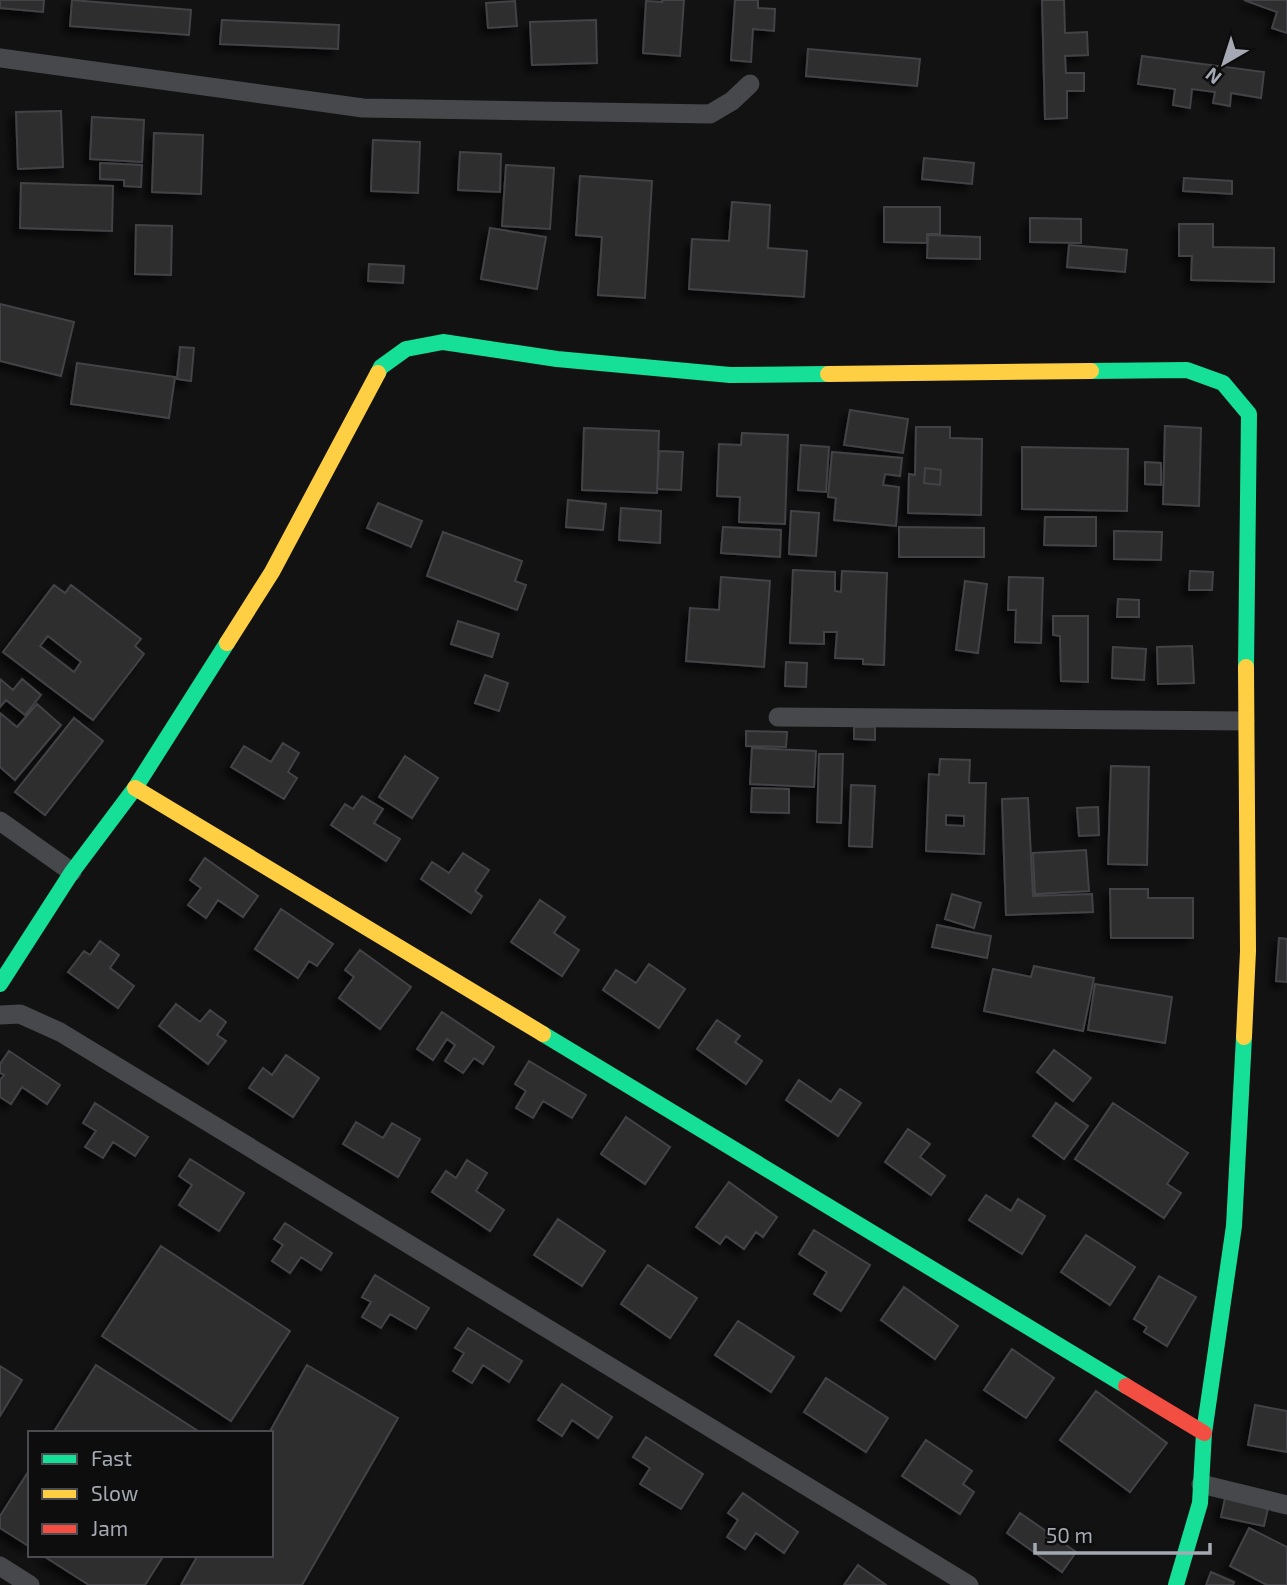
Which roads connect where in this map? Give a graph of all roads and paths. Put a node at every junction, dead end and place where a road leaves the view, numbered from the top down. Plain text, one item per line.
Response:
1 (0, 58) edge
2 (750, 84) dead end
3 (778, 717) dead end
4 (1245, 720) junction
5 (135, 788) junction
6 (0, 821) edge
7 (72, 872) junction
8 (0, 984) edge
9 (0, 1015) edge
10 (1204, 1433) junction
11 (1201, 1484) junction
12 (1287, 1505) edge
13 (0, 1566) edge
14 (30, 1585) edge
15 (970, 1585) edge
16 (1176, 1585) edge

1 - 2 street
3 - 4 street
4 - 5 street
4 - 10 street
5 - 7 street
5 - 10 street
6 - 7 street
7 - 8 street
9 - 15 street
10 - 11 street
11 - 12 street
11 - 16 street
13 - 14 street

